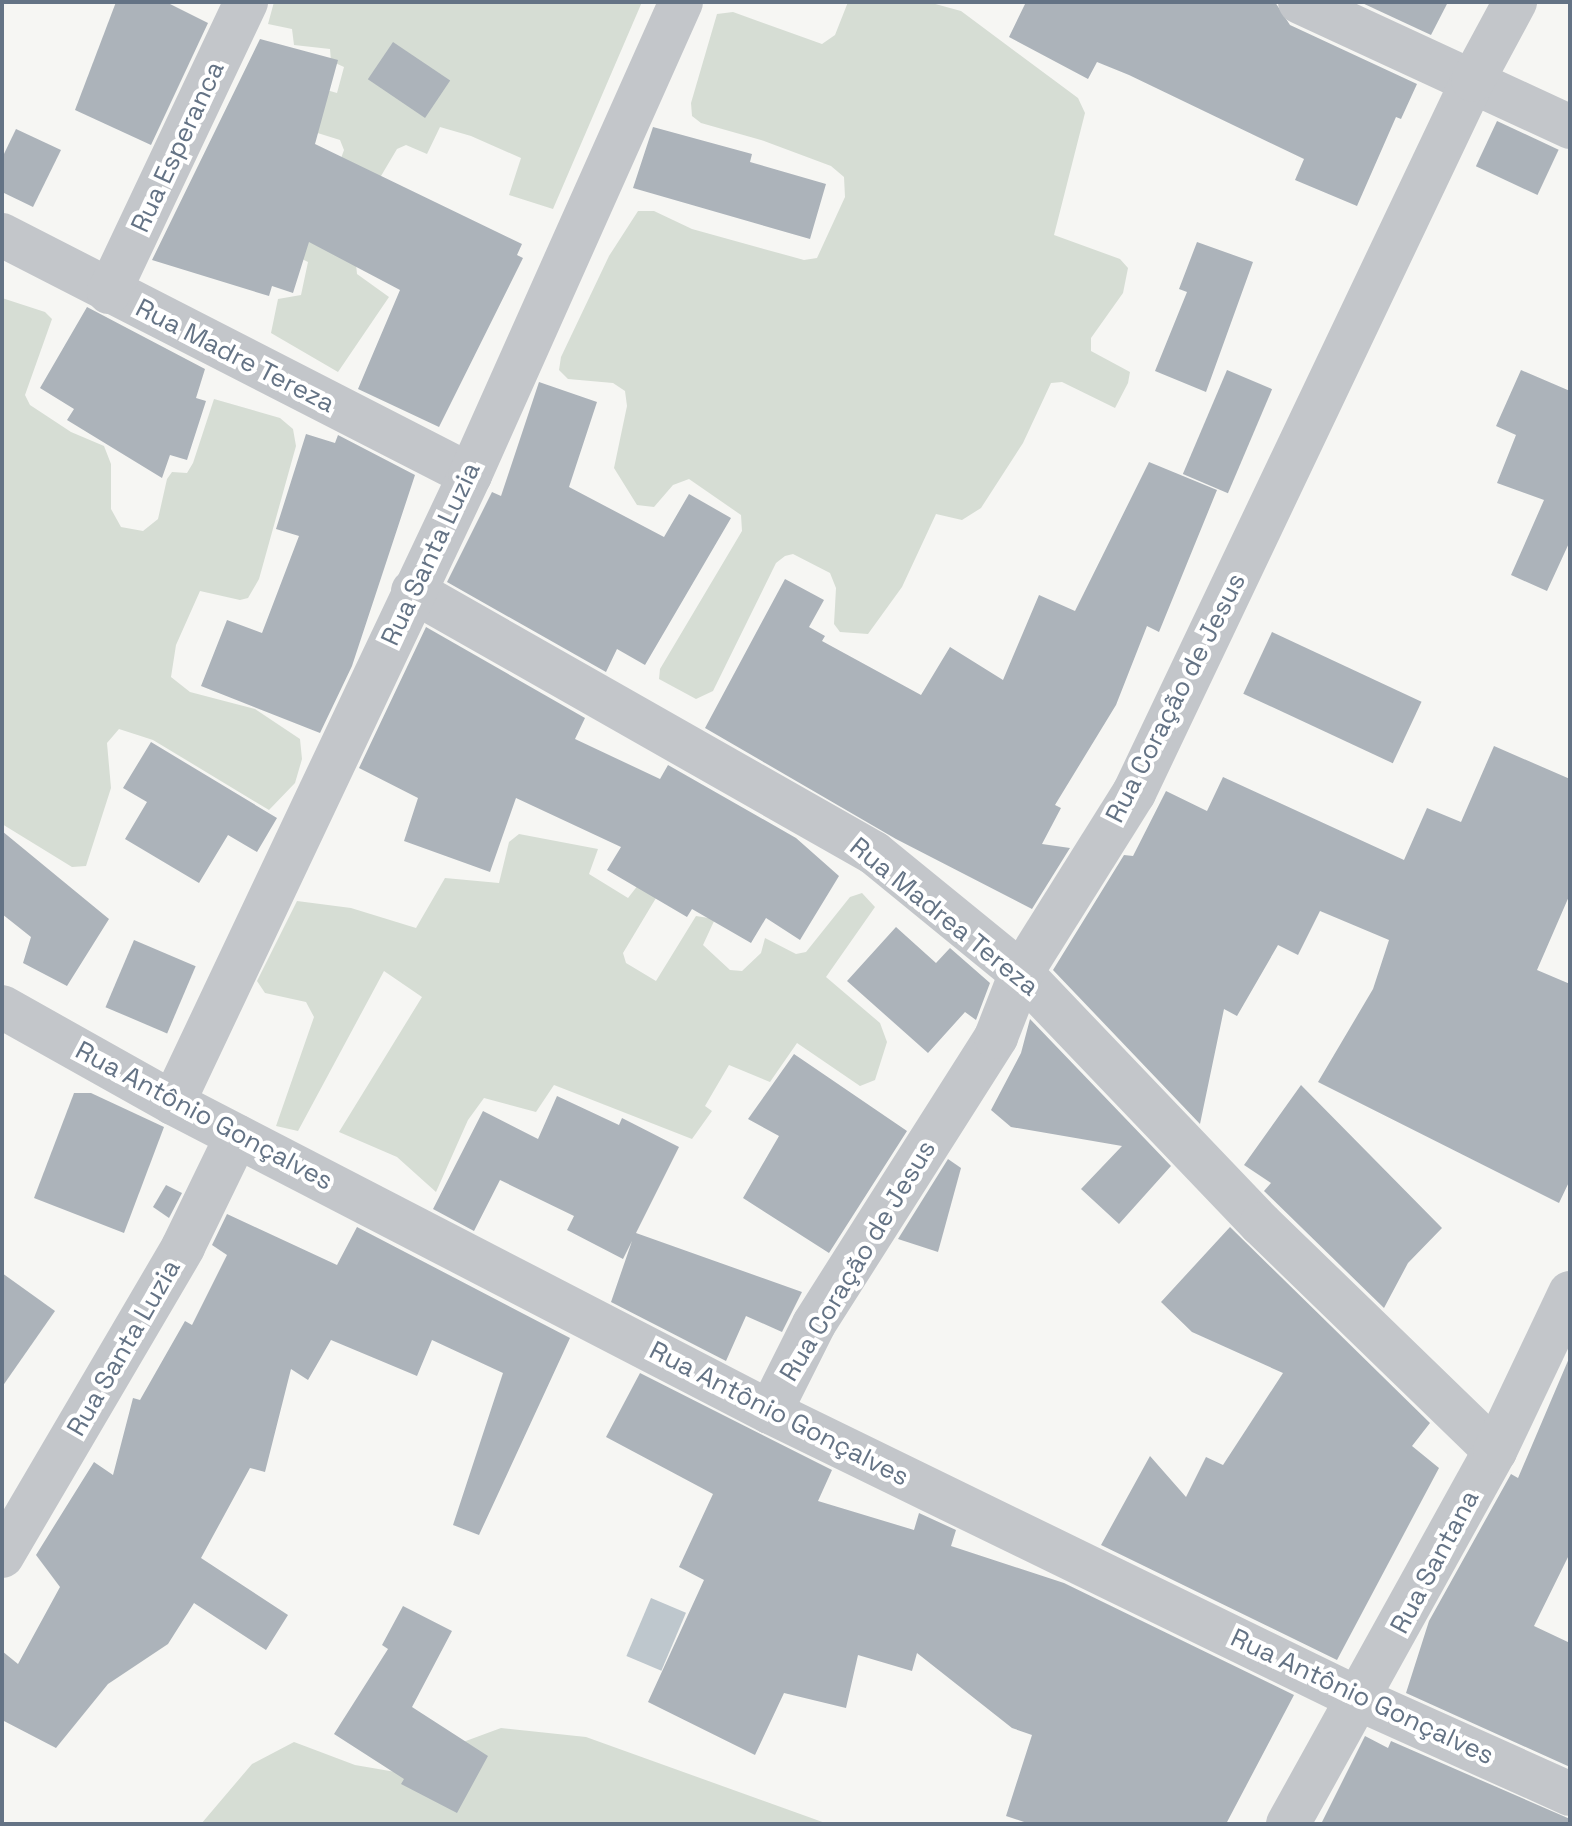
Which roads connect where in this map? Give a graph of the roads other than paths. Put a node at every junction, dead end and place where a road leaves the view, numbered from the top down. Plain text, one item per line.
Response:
1 (246, 2) edge
2 (681, 2) edge
3 (1300, 2) edge
4 (1515, 2) edge
5 (1473, 80) junction
6 (1570, 127) edge
7 (2, 235) edge
8 (109, 292) junction
9 (470, 475) junction
10 (413, 591) junction
11 (1021, 973) junction
12 (2, 1007) edge
13 (173, 1103) junction
14 (237, 1136) junction
15 (1570, 1293) edge
16 (770, 1412) junction
17 (1495, 1451) junction
18 (2, 1556) edge
19 (1361, 1700) junction
20 (1570, 1794) edge
21 (1288, 1824) edge

1 - 8 street, Rua Esperanca
2 - 9 street, Rua Santa Luzia
3 - 5 street
4 - 5 street, Rua Coração de Jesus
5 - 6 street
5 - 11 street, Rua Coração de Jesus
7 - 8 street, Rua Madre Tereza
8 - 9 street, Rua Madre Tereza
9 - 10 street, Rua Santa Luzia
10 - 11 street, Rua Madrea Tereza
10 - 13 street, Rua Santa Luzia
11 - 16 street, Rua Coração de Jesus
11 - 17 street, Rua Madrea Tereza
12 - 13 street, Rua Antônio Gonçalves
13 - 14 street, Rua Antônio Gonçalves
14 - 16 street, Rua Antônio Gonçalves
14 - 18 street, Rua Santa Luzia
15 - 17 street, Rua Santana
16 - 19 street, Rua Antônio Gonçalves
17 - 19 street, Rua Santana
19 - 20 street, Rua Antônio Gonçalves
19 - 21 street, Rua Santana

